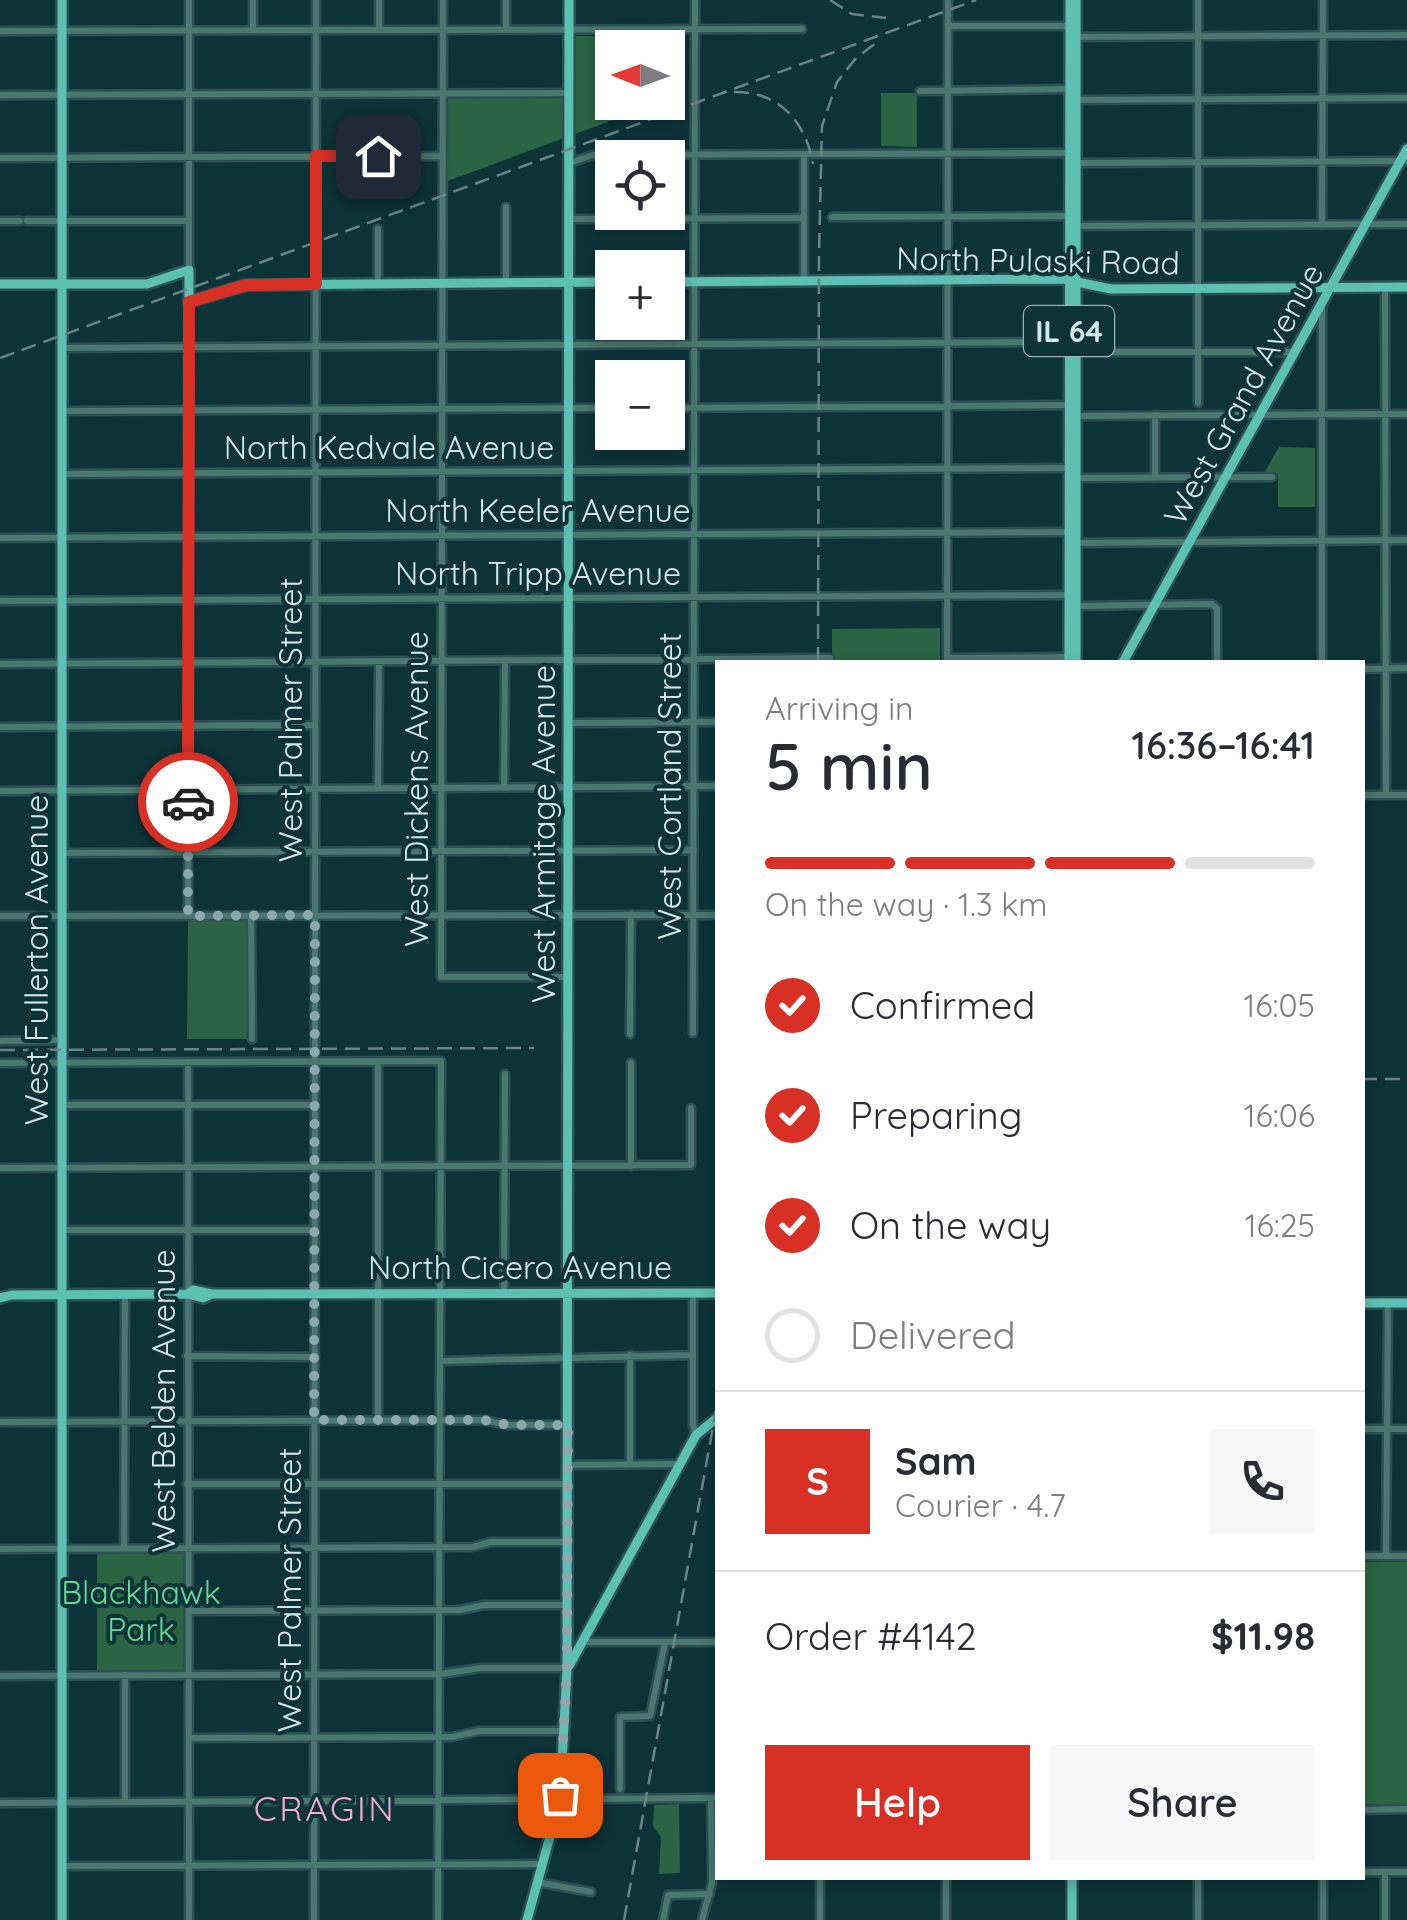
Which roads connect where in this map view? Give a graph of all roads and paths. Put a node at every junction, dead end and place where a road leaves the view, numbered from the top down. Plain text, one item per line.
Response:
1 (62, 0) edge
2 (189, 0) edge
3 (253, 0) edge
4 (316, 0) edge
5 (379, 0) edge
6 (443, 0) edge
7 (506, 0) edge
8 (569, 0) edge
9 (695, 0) edge
10 (948, 0) edge
11 (1073, 0) edge
12 (1198, 0) edge
13 (1323, 0) edge
14 (948, 26) junction
15 (695, 28) junction
16 (506, 29) junction
17 (569, 29) junction
18 (802, 29) dead end
19 (189, 30) junction
20 (253, 30) junction
21 (316, 30) junction
22 (379, 30) junction
23 (442, 30) junction
24 (62, 31) junction
25 (0, 32) edge
26 (1073, 32) junction
27 (1198, 36) junction
28 (1323, 36) junction
29 (1407, 36) edge
30 (920, 91) dead end
31 (948, 91) junction
32 (442, 93) junction
33 (569, 93) junction
34 (62, 94) junction
35 (189, 94) junction
36 (316, 94) junction
37 (0, 95) edge
38 (1072, 95) junction
39 (1407, 98) edge
40 (1322, 99) junction
41 (1198, 100) junction
42 (1407, 149) edge
43 (804, 154) junction
44 (947, 154) junction
45 (695, 155) junction
46 (316, 156) junction
47 (378, 156) junction
48 (442, 156) junction
49 (189, 157) junction
50 (0, 158) edge
51 (62, 158) junction
52 (1072, 158) junction
53 (1404, 161) edge
54 (1198, 162) junction
55 (1322, 162) junction
56 (569, 163) junction
57 (378, 188) dead end
58 (506, 208) dead end
59 (947, 216) junction
60 (695, 218) junction
61 (804, 218) junction
62 (832, 218) dead end
63 (569, 219) junction
64 (0, 221) edge
65 (62, 221) junction
66 (189, 221) junction
67 (1073, 221) junction
68 (1365, 224) junction
69 (1407, 224) edge
70 (1322, 225) junction
71 (1198, 226) junction
72 (378, 229) dead end
73 (189, 270) junction
74 (947, 280) junction
75 (804, 281) junction
76 (1073, 281) junction
77 (569, 282) junction
78 (595, 282) edge
79 (685, 282) edge
80 (695, 282) junction
81 (442, 283) junction
82 (506, 283) junction
83 (0, 284) edge
84 (62, 284) junction
85 (316, 284) junction
86 (378, 284) junction
87 (1384, 287) junction
88 (1407, 287) edge
89 (1330, 288) junction
90 (1198, 289) junction
91 (189, 302) junction
92 (1322, 304) junction
93 (947, 343) junction
94 (695, 344) junction
95 (569, 345) junction
96 (316, 346) junction
97 (442, 346) junction
98 (189, 347) junction
99 (1072, 347) junction
100 (62, 348) junction
101 (1198, 352) junction
102 (1295, 352) junction
103 (1198, 403) dead end
104 (947, 406) junction
105 (568, 408) junction
106 (595, 408) edge
107 (685, 408) edge
108 (695, 408) junction
109 (442, 409) junction
110 (189, 410) junction
111 (316, 410) junction
112 (1072, 410) junction
113 (62, 411) junction
114 (1385, 414) junction
115 (1407, 414) edge
116 (1260, 415) junction
117 (1322, 415) junction
118 (1155, 416) junction
119 (947, 468) junction
120 (695, 470) junction
121 (568, 471) junction
122 (442, 472) junction
123 (189, 473) junction
124 (316, 473) junction
125 (1072, 473) junction
126 (62, 474) junction
127 (1272, 477) dead end
128 (1155, 478) junction
129 (1225, 478) junction
130 (947, 532) junction
131 (568, 534) junction
132 (695, 534) junction
133 (442, 535) junction
134 (188, 536) junction
135 (316, 536) junction
136 (62, 537) junction
137 (1072, 537) junction
138 (0, 538) edge
139 (1385, 540) junction
140 (1407, 540) edge
141 (1322, 541) junction
142 (1190, 542) junction
143 (947, 596) junction
144 (694, 597) junction
145 (442, 598) junction
146 (568, 598) junction
147 (315, 599) junction
148 (62, 600) junction
149 (188, 600) junction
150 (1072, 600) junction
151 (0, 601) edge
152 (1155, 605) junction
153 (830, 658) dead end
154 (694, 660) junction
155 (947, 660) edge
156 (1072, 660) edge
157 (1124, 660) edge
158 (1217, 660) edge
159 (1322, 660) edge
160 (568, 661) junction
161 (378, 662) junction
162 (441, 662) junction
163 (505, 662) junction
164 (188, 663) junction
165 (315, 663) junction
166 (0, 664) edge
167 (62, 664) junction
168 (1365, 668) edge
169 (1385, 668) junction
170 (1407, 668) edge
171 (715, 722) edge
172 (568, 723) junction
173 (694, 723) junction
174 (315, 725) junction
175 (188, 726) junction
176 (61, 727) junction
177 (0, 728) edge
178 (694, 786) junction
179 (715, 786) edge
180 (568, 787) junction
181 (378, 788) junction
182 (441, 788) junction
183 (504, 788) junction
184 (315, 789) junction
185 (188, 790) junction
186 (0, 791) edge
187 (61, 791) junction
188 (1386, 795) junction
189 (1407, 795) edge
190 (1365, 796) edge
191 (568, 850) junction
192 (694, 850) junction
193 (441, 851) junction
194 (315, 852) junction
195 (61, 853) junction
196 (188, 853) junction
197 (568, 914) junction
198 (631, 914) junction
199 (694, 914) junction
200 (315, 915) junction
201 (441, 915) junction
202 (715, 915) edge
203 (0, 916) edge
204 (61, 916) junction
205 (188, 916) junction
206 (251, 916) junction
207 (568, 977) junction
208 (693, 1033) dead end
209 (630, 1034) dead end
210 (252, 1039) dead end
211 (0, 1040) edge
212 (61, 1040) junction
213 (188, 1062) junction
214 (315, 1062) junction
215 (378, 1062) junction
216 (0, 1063) edge
217 (61, 1063) junction
218 (631, 1064) dead end
219 (504, 1074) dead end
220 (61, 1104) junction
221 (188, 1104) junction
222 (315, 1104) junction
223 (691, 1108) dead end
224 (631, 1166) junction
225 (568, 1167) junction
226 (0, 1168) edge
227 (61, 1168) junction
228 (188, 1168) junction
229 (315, 1168) junction
230 (378, 1168) junction
231 (440, 1168) junction
232 (504, 1168) junction
233 (61, 1230) junction
234 (188, 1230) junction
235 (315, 1230) junction
236 (693, 1291) junction
237 (714, 1291) edge
238 (440, 1292) junction
239 (504, 1292) junction
240 (568, 1292) junction
241 (315, 1293) junction
242 (378, 1293) junction
243 (0, 1294) edge
244 (61, 1294) junction
245 (125, 1294) junction
246 (188, 1294) junction
247 (1365, 1303) edge
248 (1388, 1303) junction
249 (1407, 1303) edge
250 (693, 1355) junction
251 (187, 1356) junction
252 (630, 1356) junction
253 (314, 1357) junction
254 (568, 1358) junction
255 (440, 1361) junction
256 (61, 1420) junction
257 (124, 1420) junction
258 (188, 1420) junction
259 (314, 1420) junction
260 (378, 1420) junction
261 (440, 1420) junction
262 (715, 1421) edge
263 (0, 1422) edge
264 (568, 1425) junction
265 (1365, 1429) edge
266 (1387, 1429) junction
267 (1407, 1429) edge
268 (696, 1435) junction
269 (630, 1464) junction
270 (680, 1464) junction
271 (568, 1465) junction
272 (187, 1484) junction
273 (314, 1484) junction
274 (440, 1484) junction
275 (568, 1484) junction
276 (567, 1542) junction
277 (441, 1547) junction
278 (62, 1548) junction
279 (124, 1548) junction
280 (188, 1548) junction
281 (314, 1548) junction
282 (0, 1549) edge
283 (1365, 1556) edge
284 (1386, 1556) junction
285 (1407, 1556) edge
286 (567, 1605) junction
287 (314, 1610) junction
288 (441, 1610) junction
289 (188, 1611) junction
290 (567, 1639) junction
291 (715, 1642) edge
292 (665, 1643) junction
293 (581, 1644) junction
294 (567, 1668) junction
295 (441, 1674) junction
296 (126, 1675) junction
297 (188, 1675) junction
298 (314, 1675) junction
299 (0, 1676) edge
300 (62, 1676) junction
301 (564, 1731) junction
302 (441, 1737) junction
303 (188, 1738) junction
304 (314, 1738) junction
305 (620, 1789) dead end
306 (714, 1798) edge
307 (560, 1800) junction
308 (440, 1801) junction
309 (62, 1802) junction
310 (125, 1802) junction
311 (189, 1802) junction
312 (314, 1802) junction
313 (0, 1803) edge
314 (1365, 1810) edge
315 (1407, 1810) edge
316 (438, 1864) junction
317 (542, 1864) junction
318 (188, 1865) junction
319 (314, 1865) junction
320 (62, 1866) junction
321 (1365, 1872) edge
322 (1386, 1872) junction
323 (1407, 1872) edge
324 (820, 1880) edge
325 (946, 1880) edge
326 (1072, 1880) edge
327 (1198, 1880) edge
328 (1324, 1880) edge
329 (537, 1882) junction
330 (592, 1892) dead end
331 (710, 1894) junction
332 (62, 1920) edge
333 (188, 1920) edge
334 (314, 1920) edge
335 (438, 1920) edge
336 (527, 1920) edge
337 (663, 1920) edge
338 (702, 1920) edge
339 (820, 1920) edge
340 (946, 1920) edge
341 (1072, 1920) edge
342 (1198, 1920) edge
343 (1323, 1920) edge
344 (1386, 1920) edge

1 - 24 main road, West Fullerton Avenue
2 - 19 street
3 - 20 street
4 - 21 street, West Palmer Street
5 - 22 street
6 - 23 street, West Dickens Avenue
7 - 16 street
8 - 17 main road, West Armitage Avenue
9 - 15 street, West Cortland Street
10 - 14 street
11 - 26 main road, IL 64
12 - 27 street
13 - 28 street
14 - 26 street
14 - 31 street
15 - 17 street
15 - 18 street
15 - 45 street, West Cortland Street
16 - 17 street
16 - 23 street
17 - 33 main road, West Armitage Avenue
19 - 20 street
19 - 24 street
19 - 35 street
20 - 21 street
21 - 22 street
21 - 36 street, West Palmer Street
22 - 23 street
23 - 32 street, West Dickens Avenue
24 - 25 street
24 - 34 main road, West Fullerton Avenue
26 - 27 street
26 - 38 main road, IL 64
27 - 28 street
27 - 41 street
28 - 29 street
28 - 40 street
30 - 31 street
31 - 38 street
31 - 44 street
32 - 33 street
32 - 36 street
32 - 48 street, West Dickens Avenue
33 - 56 main road, West Armitage Avenue
34 - 35 street
34 - 37 street
34 - 51 main road, West Fullerton Avenue
35 - 36 street
35 - 49 street
36 - 46 street, West Palmer Street
38 - 41 street
38 - 52 main road, IL 64
39 - 40 street
40 - 41 street
40 - 55 street
41 - 54 street
42 - 53 main road, West Grand Avenue
43 - 44 street
43 - 45 street
43 - 61 street
44 - 52 street
44 - 59 street
45 - 56 street
45 - 60 street, West Cortland Street
46 - 47 street
46 - 49 street
46 - 85 street, West Palmer Street
47 - 48 street
47 - 57 street
48 - 81 street, West Dickens Avenue
49 - 51 street
49 - 66 street
50 - 51 street
51 - 65 main road, West Fullerton Avenue
52 - 54 street
52 - 67 main road, IL 64
53 - 55 street
53 - 68 main road, West Grand Avenue
54 - 55 street
54 - 71 street
55 - 70 street
56 - 63 main road, West Armitage Avenue
58 - 82 street
59 - 62 street
59 - 67 street
59 - 74 street
60 - 61 street
60 - 63 street
60 - 80 street, West Cortland Street
61 - 75 street
63 - 77 main road, West Armitage Avenue
64 - 65 street
65 - 66 street
65 - 84 main road, West Fullerton Avenue
66 - 73 street
67 - 71 street
67 - 76 main road, IL 64
68 - 69 street
68 - 70 street
68 - 89 main road, West Grand Avenue
70 - 71 street
71 - 90 street
72 - 86 street
73 - 84 main road
73 - 91 main road
74 - 75 main road, North Pulaski Road
74 - 76 main road, North Pulaski Road
74 - 93 street
75 - 80 main road, North Pulaski Road
76 - 90 main road, North Pulaski Road
76 - 99 main road, IL 64
77 - 78 main road
77 - 82 main road
77 - 95 main road, West Armitage Avenue
79 - 80 main road, North Pulaski Road
80 - 94 street, West Cortland Street
81 - 82 main road
81 - 86 main road
81 - 97 street, West Dickens Avenue
83 - 84 main road
84 - 100 main road, West Fullerton Avenue
85 - 86 main road
85 - 91 main road
85 - 96 street, West Palmer Street
87 - 88 main road, North Pulaski Road
87 - 89 main road, North Pulaski Road
87 - 114 street
89 - 90 main road, North Pulaski Road
89 - 92 main road, West Grand Avenue
90 - 101 street
91 - 98 street
92 - 102 main road, West Grand Avenue
92 - 117 street
93 - 94 street
93 - 99 street
93 - 104 street
94 - 95 street
94 - 108 street, West Cortland Street
95 - 97 street
95 - 105 main road, West Armitage Avenue
96 - 97 street
96 - 98 street
96 - 111 street, West Palmer Street
97 - 109 street, West Dickens Avenue
98 - 100 street
98 - 110 street
99 - 101 street
99 - 112 main road, IL 64
100 - 113 main road, West Fullerton Avenue
101 - 102 street
101 - 103 street
102 - 116 main road, West Grand Avenue
104 - 108 street
104 - 112 street
104 - 119 street
105 - 106 street
105 - 109 street
105 - 121 main road, West Armitage Avenue
107 - 108 street
108 - 120 street, West Cortland Street
109 - 111 street
109 - 122 street, West Dickens Avenue
110 - 111 street
110 - 113 street
110 - 123 street
111 - 124 street, West Palmer Street
112 - 118 street
112 - 125 main road, IL 64
113 - 126 main road, West Fullerton Avenue
114 - 115 street
114 - 117 street
114 - 139 street
116 - 117 street
116 - 118 street
116 - 129 main road, West Grand Avenue
117 - 141 street
118 - 128 street
119 - 120 street, North Kedvale Avenue
119 - 125 street, North Kedvale Avenue
119 - 130 street
120 - 121 street, North Kedvale Avenue
120 - 132 street, West Cortland Street
121 - 122 street, North Kedvale Avenue
121 - 131 main road, West Armitage Avenue
122 - 124 street, North Kedvale Avenue
122 - 133 street, West Dickens Avenue
123 - 124 street, North Kedvale Avenue
123 - 126 street, North Kedvale Avenue
123 - 134 street
124 - 135 street, West Palmer Street
125 - 128 street, North Kedvale Avenue
125 - 137 main road, IL 64
126 - 136 main road, West Fullerton Avenue
127 - 129 street, North Kedvale Avenue
128 - 129 street, North Kedvale Avenue
129 - 142 main road, West Grand Avenue
130 - 132 street, North Keeler Avenue
130 - 137 street, North Keeler Avenue
130 - 143 street
131 - 132 street, North Keeler Avenue
131 - 133 street, North Keeler Avenue
131 - 146 main road, West Armitage Avenue
132 - 144 street, West Cortland Street
133 - 135 street, North Keeler Avenue
133 - 145 street, West Dickens Avenue
134 - 135 street, North Keeler Avenue
134 - 136 street, North Keeler Avenue
134 - 149 street
135 - 147 street, West Palmer Street
136 - 138 street, North Keeler Avenue
136 - 148 main road, West Fullerton Avenue
137 - 142 street, North Keeler Avenue
137 - 150 main road, IL 64
139 - 140 street, North Keeler Avenue
139 - 141 street, North Keeler Avenue
139 - 169 street
141 - 142 street, North Keeler Avenue
141 - 159 street
142 - 152 main road, West Grand Avenue
143 - 144 street, North Tripp Avenue
143 - 150 street, North Tripp Avenue
143 - 155 street
144 - 146 street, North Tripp Avenue
144 - 154 street, West Cortland Street
145 - 146 street, North Tripp Avenue
145 - 147 street, North Tripp Avenue
145 - 162 street, West Dickens Avenue
146 - 160 main road, West Armitage Avenue
147 - 149 street, North Tripp Avenue
147 - 165 street, West Palmer Street
148 - 149 street, North Tripp Avenue
148 - 151 street, North Tripp Avenue
148 - 167 main road, West Fullerton Avenue
149 - 164 street
150 - 152 street, North Tripp Avenue
150 - 156 main road, IL 64
152 - 157 main road, West Grand Avenue
152 - 158 street, North Tripp Avenue
153 - 154 street
154 - 160 street
154 - 173 street, West Cortland Street
155 - 156 street
160 - 163 street
160 - 172 main road, West Armitage Avenue
161 - 162 street
161 - 165 street
161 - 181 street
162 - 163 street
162 - 182 street, West Dickens Avenue
163 - 183 street
164 - 165 street
164 - 167 street
164 - 175 street
165 - 174 street, West Palmer Street
166 - 167 street
167 - 176 main road, West Fullerton Avenue
168 - 169 street
169 - 170 street
169 - 188 street
171 - 173 street
172 - 173 street
172 - 180 main road, West Armitage Avenue
173 - 178 street, West Cortland Street
174 - 175 street
174 - 184 street, West Palmer Street
175 - 176 street
175 - 185 street
176 - 177 street
176 - 187 main road, West Fullerton Avenue
178 - 179 street
178 - 180 street
178 - 192 street, West Cortland Street
180 - 183 street
180 - 191 main road, West Armitage Avenue
181 - 182 street
181 - 184 street
182 - 183 street
182 - 193 street, West Dickens Avenue
184 - 185 street
184 - 194 street, West Palmer Street
185 - 187 street
185 - 196 street
186 - 187 street
187 - 195 main road, West Fullerton Avenue
188 - 189 street
188 - 190 street
191 - 192 street
191 - 193 street
191 - 197 main road, West Armitage Avenue
192 - 199 street, West Cortland Street
193 - 194 street
193 - 201 street, West Dickens Avenue
194 - 196 street
194 - 200 street, West Palmer Street
195 - 196 street
195 - 204 main road, West Fullerton Avenue
196 - 205 street
197 - 198 street
197 - 201 street
197 - 207 main road, West Armitage Avenue
198 - 199 street
198 - 209 street
199 - 202 street
199 - 208 street, West Cortland Street
200 - 201 street
200 - 206 street
200 - 214 street, West Palmer Street
201 - 207 street, West Dickens Avenue
203 - 204 street
204 - 205 street
204 - 212 main road, West Fullerton Avenue
205 - 206 street
206 - 210 street
207 - 225 main road, West Armitage Avenue
211 - 212 street
212 - 217 main road, West Fullerton Avenue
213 - 214 street
213 - 217 street
213 - 221 street, West Belden Avenue
214 - 215 street
214 - 222 street, West Palmer Street
215 - 230 street
215 - 231 street
216 - 217 street
217 - 220 main road, West Fullerton Avenue
218 - 224 street
219 - 232 street
220 - 221 street
220 - 227 main road, West Fullerton Avenue
221 - 222 street
221 - 228 street, West Belden Avenue
222 - 229 street, West Palmer Street
223 - 224 street
224 - 225 street
225 - 232 street
225 - 240 main road, West Armitage Avenue
226 - 227 street
227 - 228 street
227 - 233 main road, West Fullerton Avenue
228 - 229 street
228 - 234 street, West Belden Avenue
229 - 230 street
229 - 235 street, West Palmer Street
230 - 231 street
230 - 242 street
231 - 232 street
231 - 238 street
232 - 239 street
233 - 234 street
233 - 244 main road, West Fullerton Avenue
234 - 235 street
234 - 246 street, West Belden Avenue
235 - 241 street, West Palmer Street
236 - 237 main road, North Cicero Avenue
236 - 240 main road, North Cicero Avenue
236 - 250 street
238 - 239 main road, North Cicero Avenue
238 - 242 main road, North Cicero Avenue
238 - 255 street
239 - 240 main road, North Cicero Avenue
240 - 254 main road, West Armitage Avenue
241 - 242 main road, North Cicero Avenue
241 - 246 main road, North Cicero Avenue
241 - 253 street, West Palmer Street
242 - 260 street
243 - 244 main road, North Cicero Avenue
244 - 245 main road, North Cicero Avenue
244 - 256 main road, West Fullerton Avenue
245 - 246 main road, North Cicero Avenue
245 - 257 street
246 - 251 street, West Belden Avenue
247 - 248 main road
248 - 249 main road
248 - 266 street
250 - 252 street
250 - 268 street
251 - 253 street
251 - 258 street, West Belden Avenue
252 - 254 street
252 - 269 street
253 - 259 street, West Palmer Street
254 - 255 street
254 - 264 main road, West Armitage Avenue
255 - 261 street
256 - 257 street
256 - 263 street
256 - 278 main road, West Fullerton Avenue
257 - 258 street
257 - 279 street
258 - 259 street
258 - 272 street, West Belden Avenue
259 - 260 street
259 - 273 street, West Palmer Street
260 - 261 street
261 - 264 street
261 - 274 street
262 - 268 main road
264 - 271 main road, West Armitage Avenue
265 - 266 street
266 - 267 street
266 - 284 street
268 - 270 main road
269 - 270 street
269 - 271 street
270 - 293 main road
271 - 275 main road, West Armitage Avenue
272 - 273 street
272 - 280 street, West Belden Avenue
273 - 274 street
273 - 281 street, West Palmer Street
274 - 275 street
274 - 277 street
275 - 276 main road, West Armitage Avenue
276 - 277 street
276 - 286 main road, West Armitage Avenue
277 - 281 street
277 - 288 street
278 - 279 street
278 - 282 street
278 - 300 main road, West Fullerton Avenue
279 - 280 street
280 - 281 street
280 - 289 street, West Belden Avenue
281 - 287 street, West Palmer Street
283 - 284 street
284 - 285 street
286 - 288 street
286 - 290 main road, West Armitage Avenue
287 - 288 street
287 - 289 street
287 - 298 street, West Palmer Street
288 - 295 street
289 - 297 street, West Belden Avenue
290 - 293 main road
290 - 294 main road, West Armitage Avenue
291 - 292 street
292 - 293 street
292 - 305 street
293 - 294 main road
294 - 295 street
294 - 301 main road
295 - 298 street
295 - 302 street
296 - 297 street
296 - 300 street
296 - 310 street
297 - 298 street
297 - 303 street, West Belden Avenue
298 - 304 street, West Palmer Street
299 - 300 street
300 - 309 main road, West Fullerton Avenue
301 - 302 street
301 - 307 main road
302 - 304 street
302 - 308 street
303 - 304 street
303 - 311 street, West Belden Avenue
304 - 312 street, West Palmer Street
306 - 307 street
306 - 331 street
307 - 308 street
307 - 317 main road
308 - 312 street
308 - 316 street
309 - 310 street
309 - 313 street
309 - 320 main road, West Fullerton Avenue
310 - 311 street
311 - 312 street
311 - 318 street, West Belden Avenue
312 - 319 street, West Palmer Street
314 - 315 street
316 - 317 street
316 - 319 street
316 - 335 street
317 - 329 main road
318 - 319 street
318 - 320 street
318 - 333 street, West Belden Avenue
319 - 334 street, West Palmer Street
320 - 332 main road, West Fullerton Avenue
321 - 322 street
322 - 323 street
322 - 344 street
324 - 339 street
325 - 340 street
326 - 341 main road
327 - 342 street
328 - 343 street
329 - 330 street
329 - 336 main road
331 - 337 street
331 - 338 street

